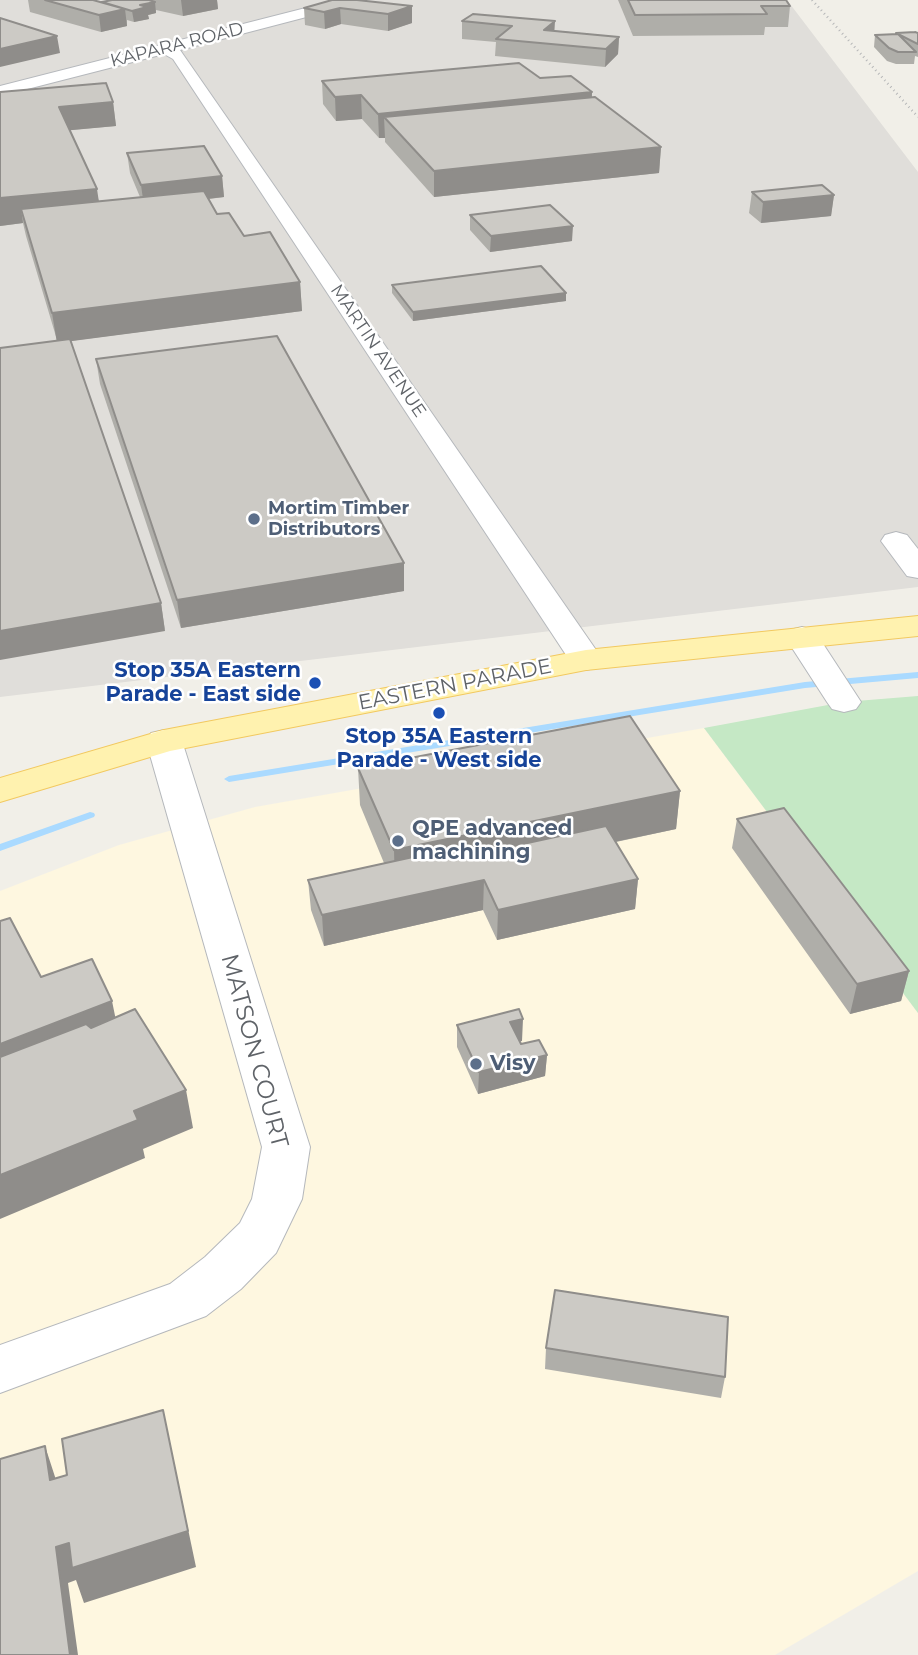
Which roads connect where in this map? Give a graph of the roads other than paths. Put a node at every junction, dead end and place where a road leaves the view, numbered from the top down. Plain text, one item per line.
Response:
1 (355, 0) edge
2 (165, 48) junction
3 (0, 91) edge
4 (895, 541) dead end
5 (918, 569) edge
6 (918, 626) edge
7 (809, 649) junction
8 (586, 660) junction
9 (844, 702) dead end
10 (164, 741) junction
11 (0, 790) edge
12 (0, 1369) edge

1 - 2 street, KAPARA ROAD
2 - 3 street, KAPARA ROAD
2 - 8 street, MARTIN AVENUE
4 - 5 street
6 - 7 main road, EASTERN PARADE
7 - 8 main road, EASTERN PARADE
7 - 9 street
8 - 10 main road, EASTERN PARADE
10 - 11 main road, EASTERN PARADE
10 - 12 street, MATSON COURT

